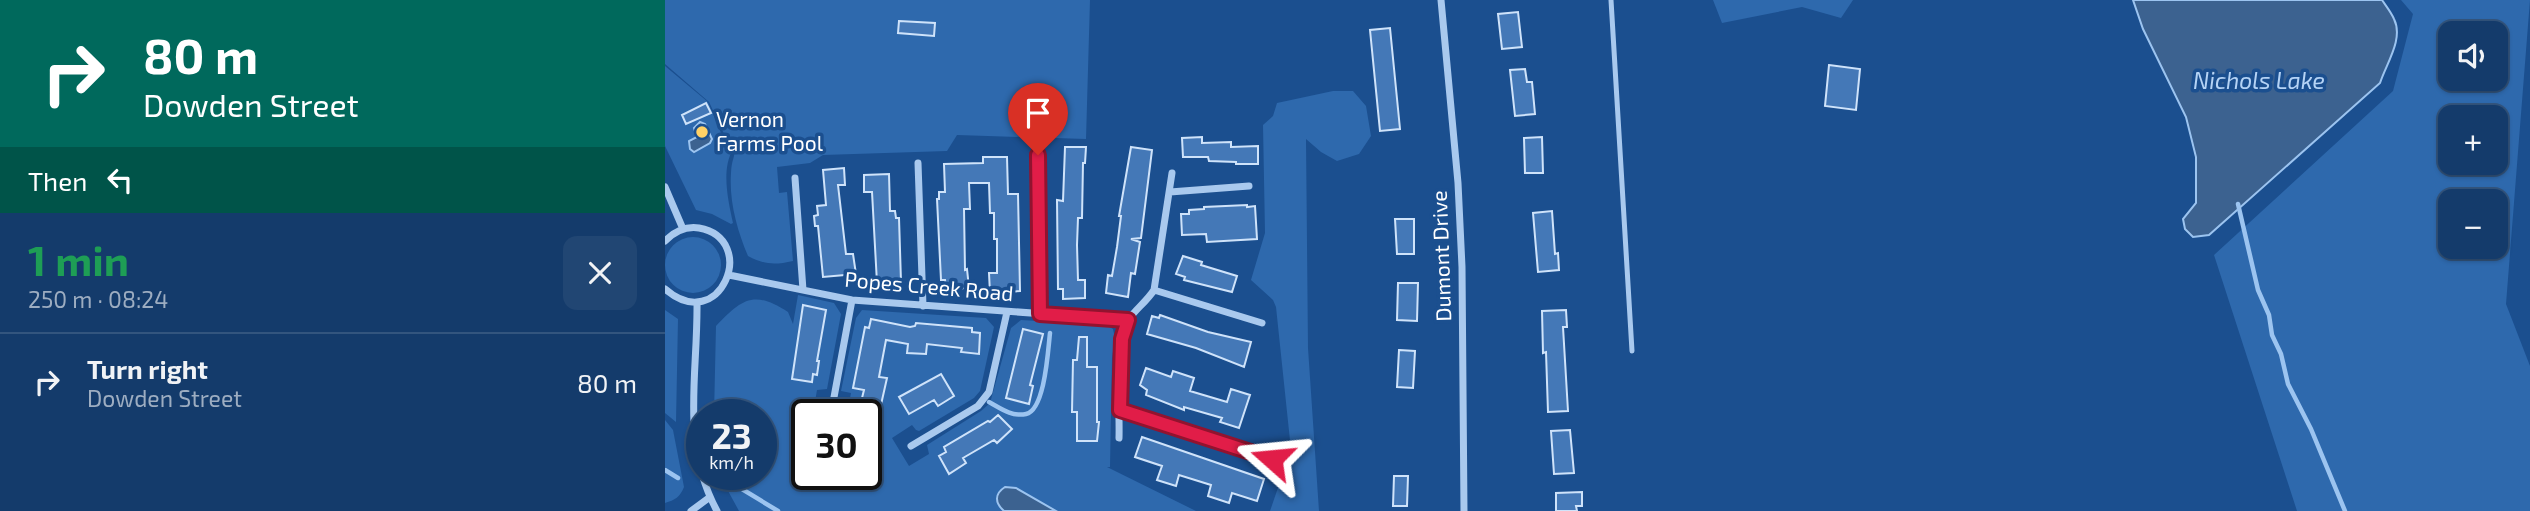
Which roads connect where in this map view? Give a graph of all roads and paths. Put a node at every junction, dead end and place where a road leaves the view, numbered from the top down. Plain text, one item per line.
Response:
1 (1441, 0) edge
2 (1611, 0) edge
3 (1038, 155) dead end
4 (918, 163) dead end
5 (1172, 173) dead end
6 (795, 178) dead end
7 (1249, 186) dead end
8 (665, 187) edge
9 (1170, 192) junction
10 (683, 229) junction
11 (665, 241) edge
12 (729, 275) junction
13 (665, 289) edge
14 (803, 290) junction
15 (1154, 290) junction
16 (852, 300) junction
17 (697, 302) junction
18 (923, 306) junction
19 (1007, 312) junction
20 (1040, 314) junction
21 (1128, 320) junction
22 (1262, 323) dead end
23 (1632, 351) dead end
24 (834, 399) edge
25 (1120, 410) junction
26 (1119, 438) dead end
27 (911, 446) dead end
28 (1272, 459) dead end
29 (710, 497) junction
30 (691, 511) edge
31 (717, 511) edge
32 (1464, 511) edge

1 - 32 street, Dumont Drive
2 - 23 lane
3 - 20 street
4 - 18 street
5 - 9 street
6 - 14 street
7 - 9 street
8 - 10 street
9 - 15 street
10 - 11 street
10 - 12 street
12 - 14 street, Popes Creek Road
12 - 17 street
13 - 17 street
14 - 16 street, Popes Creek Road
15 - 21 street
15 - 22 street
16 - 18 street, Popes Creek Road
16 - 24 street
17 - 29 street
18 - 19 street, Popes Creek Road
19 - 20 street, Popes Creek Road
19 - 27 street
20 - 21 street, Popes Creek Road
21 - 25 street
25 - 26 street
25 - 28 street
29 - 30 street
29 - 31 street

